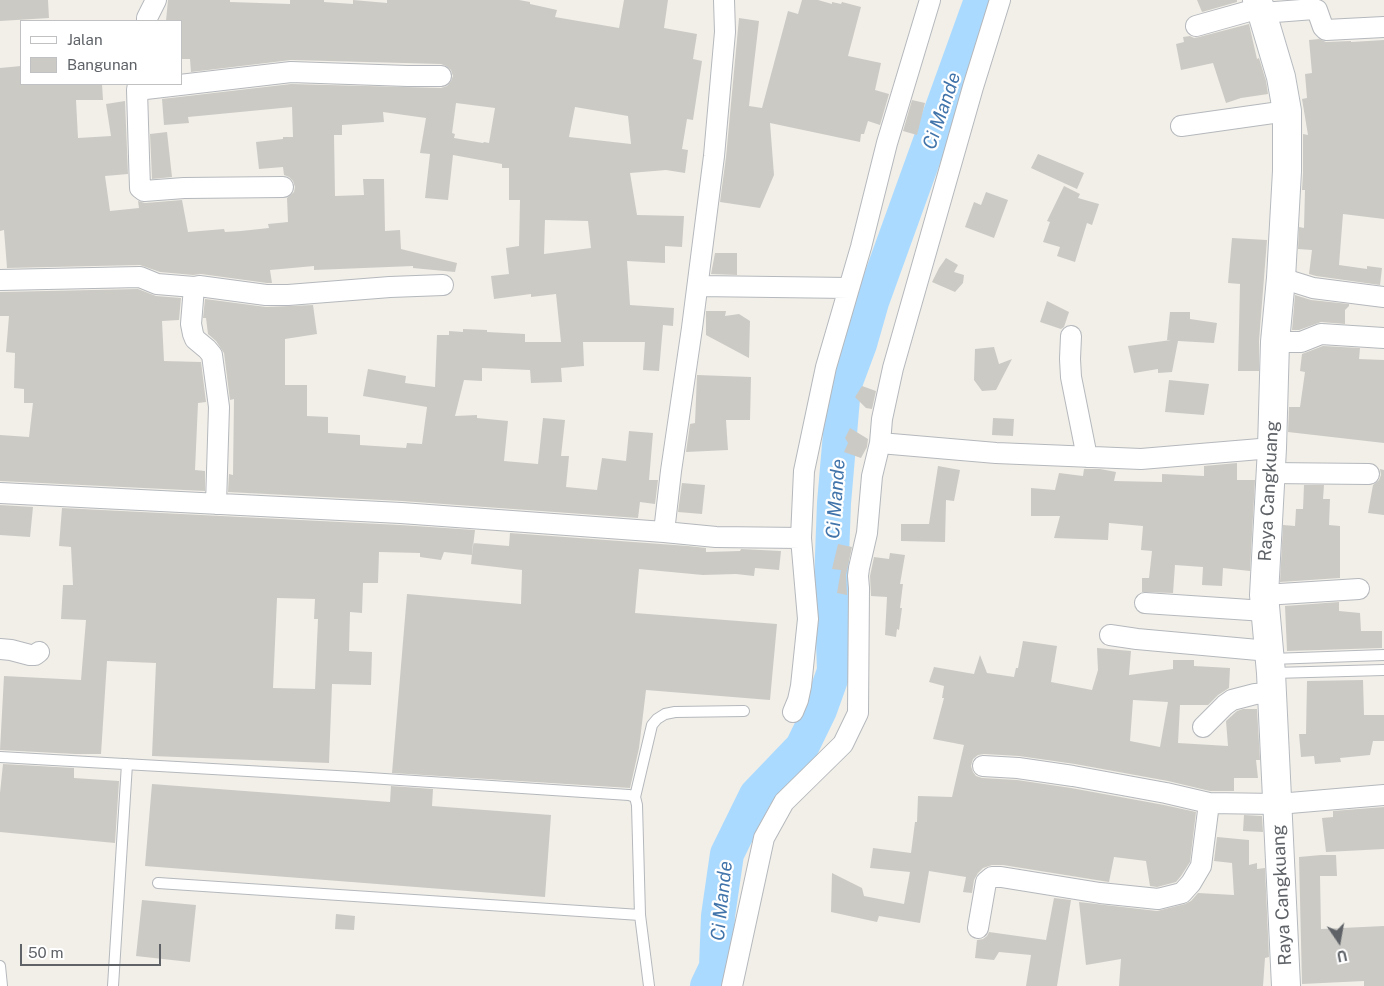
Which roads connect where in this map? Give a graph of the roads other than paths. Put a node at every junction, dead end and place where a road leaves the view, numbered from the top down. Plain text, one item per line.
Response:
1 (156, 0) edge
2 (724, 0) edge
3 (930, 0) edge
4 (1000, 0) edge
5 (1260, 7) edge
6 (147, 20) edge
7 (1196, 26) dead end
8 (1384, 27) edge
9 (441, 76) dead end
10 (182, 83) edge
11 (158, 85) edge
12 (137, 87) edge
13 (1287, 111) junction
14 (1181, 126) dead end
15 (283, 187) dead end
16 (1281, 278) junction
17 (0, 280) edge
18 (443, 285) dead end
19 (850, 285) junction
20 (698, 286) junction
21 (194, 287) junction
22 (1384, 297) edge
23 (1071, 336) dead end
24 (1384, 338) edge
25 (1275, 342) junction
26 (880, 443) junction
27 (1087, 457) junction
28 (1271, 461) junction
29 (1370, 474) dead end
30 (0, 493) edge
31 (216, 504) junction
32 (664, 532) junction
33 (801, 538) junction
34 (1358, 589) dead end
35 (1145, 603) dead end
36 (1265, 603) junction
37 (1110, 635) dead end
38 (0, 649) edge
39 (39, 652) dead end
40 (1384, 655) edge
41 (1270, 669) junction
42 (1384, 670) edge
43 (744, 711) dead end
44 (793, 712) dead end
45 (1203, 727) dead end
46 (0, 757) edge
47 (127, 764) junction
48 (983, 766) dead end
49 (1384, 795) edge
50 (635, 797) junction
51 (1209, 803) junction
52 (1278, 804) junction
53 (158, 883) dead end
54 (640, 915) junction
55 (978, 928) dead end
56 (0, 966) edge
57 (2, 986) edge
58 (113, 986) edge
59 (649, 986) edge
60 (732, 986) edge
61 (1286, 986) edge

1 - 6 street
2 - 20 street
3 - 19 street
4 - 26 street
5 - 7 street
5 - 8 street
5 - 13 main road, Raya Cangkuang
9 - 10 street
11 - 12 street
12 - 15 street
13 - 14 street
13 - 16 main road, Raya Cangkuang
16 - 22 street
16 - 25 main road, Raya Cangkuang
17 - 21 street
18 - 21 street
19 - 20 street
19 - 33 street
20 - 32 street
21 - 31 street
23 - 27 street
24 - 25 street
25 - 28 main road, Raya Cangkuang
26 - 27 street
26 - 60 street
27 - 28 street
28 - 29 street
28 - 36 main road, Raya Cangkuang
30 - 31 street
31 - 32 street
32 - 33 street
33 - 44 street
34 - 36 street
35 - 36 street
36 - 41 main road, Raya Cangkuang
37 - 41 street
38 - 39 street
40 - 41 lane
41 - 42 lane
41 - 45 street
41 - 52 main road, Raya Cangkuang
43 - 50 lane
46 - 47 lane
47 - 50 lane
47 - 58 lane
48 - 51 street
49 - 52 street
50 - 54 lane
51 - 52 street
51 - 55 street
52 - 61 main road, Raya Cangkuang
53 - 54 lane
54 - 59 lane
56 - 57 lane

